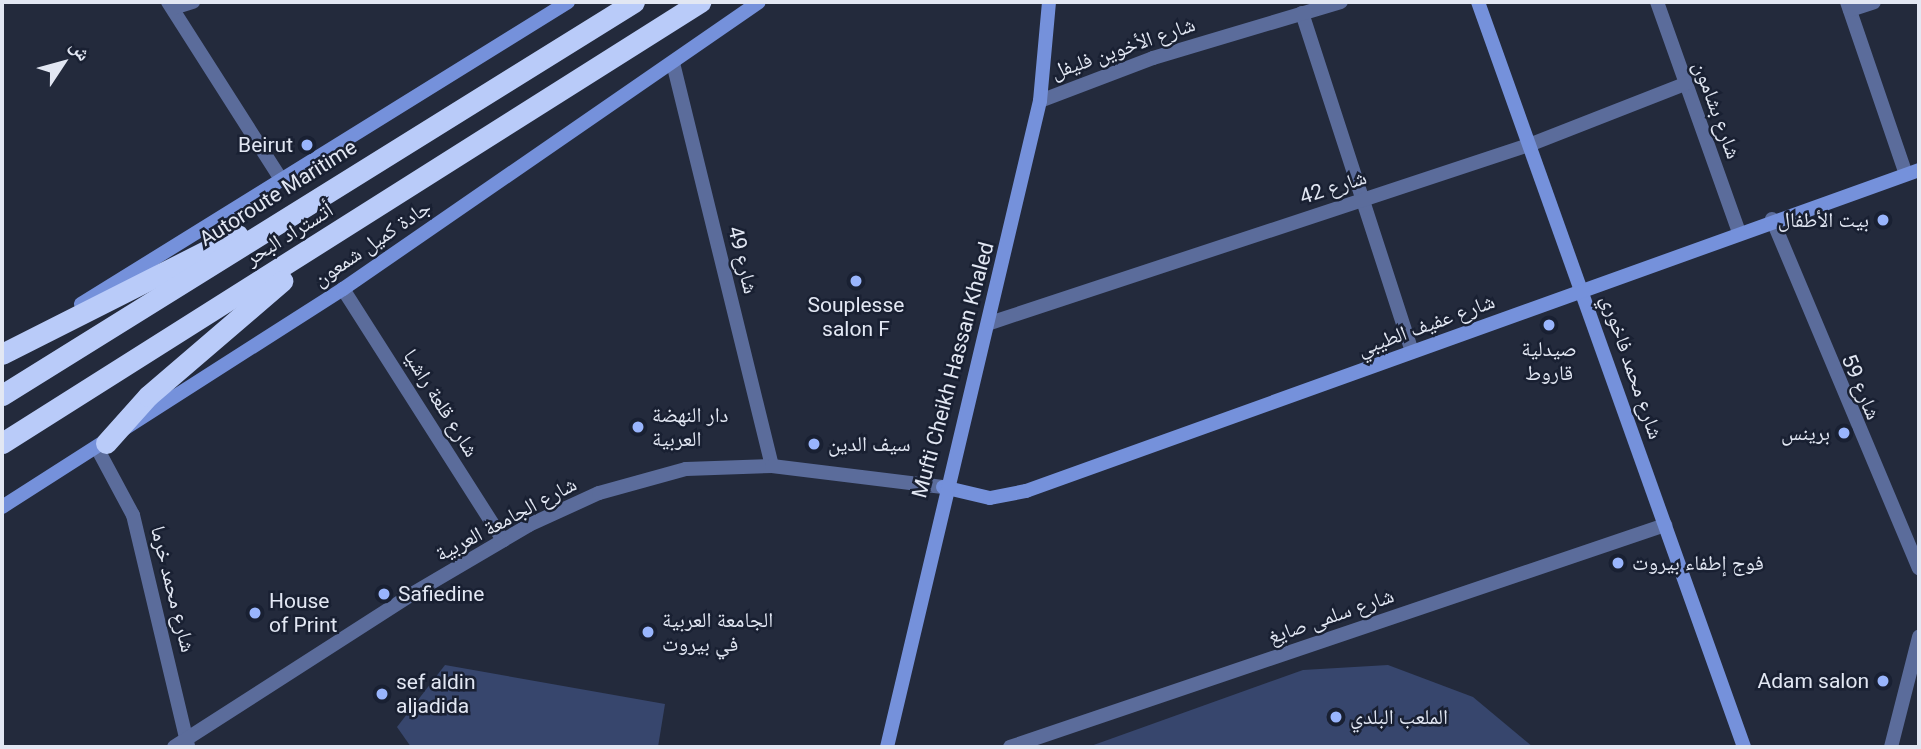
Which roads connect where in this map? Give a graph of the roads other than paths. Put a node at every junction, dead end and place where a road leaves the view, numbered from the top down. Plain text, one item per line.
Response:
1 (193, 2) edge
2 (568, 2) edge
3 (634, 2) edge
4 (700, 2) edge
5 (759, 2) edge
6 (1049, 2) edge
7 (1341, 2) edge
8 (1478, 2) edge
9 (1657, 2) edge
10 (1874, 2) edge
11 (171, 5) edge
12 (1848, 6) edge
13 (1302, 13) junction
14 (673, 63) junction
15 (1685, 84) junction
16 (1040, 100) junction
17 (1530, 145) junction
18 (1915, 174) edge
19 (282, 181) junction
20 (1361, 200) junction
21 (289, 214) junction
22 (1772, 219) junction
23 (347, 226) junction
24 (1739, 232) junction
25 (343, 289) junction
26 (1582, 289) junction
27 (990, 323) junction
28 (1412, 352) junction
29 (2, 353) edge
30 (2, 395) edge
31 (2, 443) edge
32 (102, 446) junction
33 (772, 466) junction
34 (943, 487) junction
35 (2, 507) edge
36 (1665, 525) junction
37 (503, 540) junction
38 (1919, 568) edge
39 (1919, 637) edge
40 (183, 745) edge
41 (887, 747) edge
42 (1010, 747) edge
43 (1744, 747) edge
44 (1891, 747) edge

1 - 11 street
2 - 19 main road
3 - 21 highway, Autoroute Maritime
4 - 23 highway, أتستراد البحر
5 - 14 main road, جادة كميل شمعون
6 - 16 main road, Mufti Cheikh Hassan Khaled
7 - 13 street, شارع الأخوين فليفل
8 - 17 main road, شارع محمد فاخوري
9 - 15 street, شارع بشامون
10 - 12 street
11 - 19 street
12 - 18 street
13 - 16 street, شارع الأخوين فليفل
13 - 20 street
14 - 25 main road, جادة كميل شمعون
14 - 33 street, شارع 49
15 - 17 street, شارع 42
15 - 24 street, شارع بشامون
16 - 27 main road, Mufti Cheikh Hassan Khaled
17 - 20 street, شارع 42
17 - 26 main road, شارع محمد فاخوري
18 - 22 main road, شارع عفيف الطيبي
19 - 29 main road
20 - 27 street, شارع 42
20 - 28 street
21 - 29 highway
21 - 30 highway, Autoroute Maritime
22 - 24 main road, شارع عفيف الطيبي
22 - 38 street, شارع 59
23 - 31 highway, أتستراد البحر
23 - 32 highway
24 - 26 main road, شارع عفيف الطيبي
25 - 32 main road, جادة كميل شمعون
25 - 37 street, شارع قلعة راشيا
26 - 28 main road, شارع عفيف الطيبي
26 - 36 main road, شارع محمد فاخوري
27 - 34 main road, Mufti Cheikh Hassan Khaled
28 - 34 main road, شارع عفيف الطيبي
32 - 35 main road, جادة كميل شمعون
32 - 40 street, شارع محمد خرما
33 - 34 street, شارع الجامعة العربية
33 - 37 street, شارع الجامعة العربية
34 - 41 main road, Mufti Cheikh Hassan Khaled
36 - 42 street, شارع سلمى صايغ
36 - 43 main road, شارع محمد فاخوري
37 - 40 street, شارع الجامعة العربية
39 - 44 street

